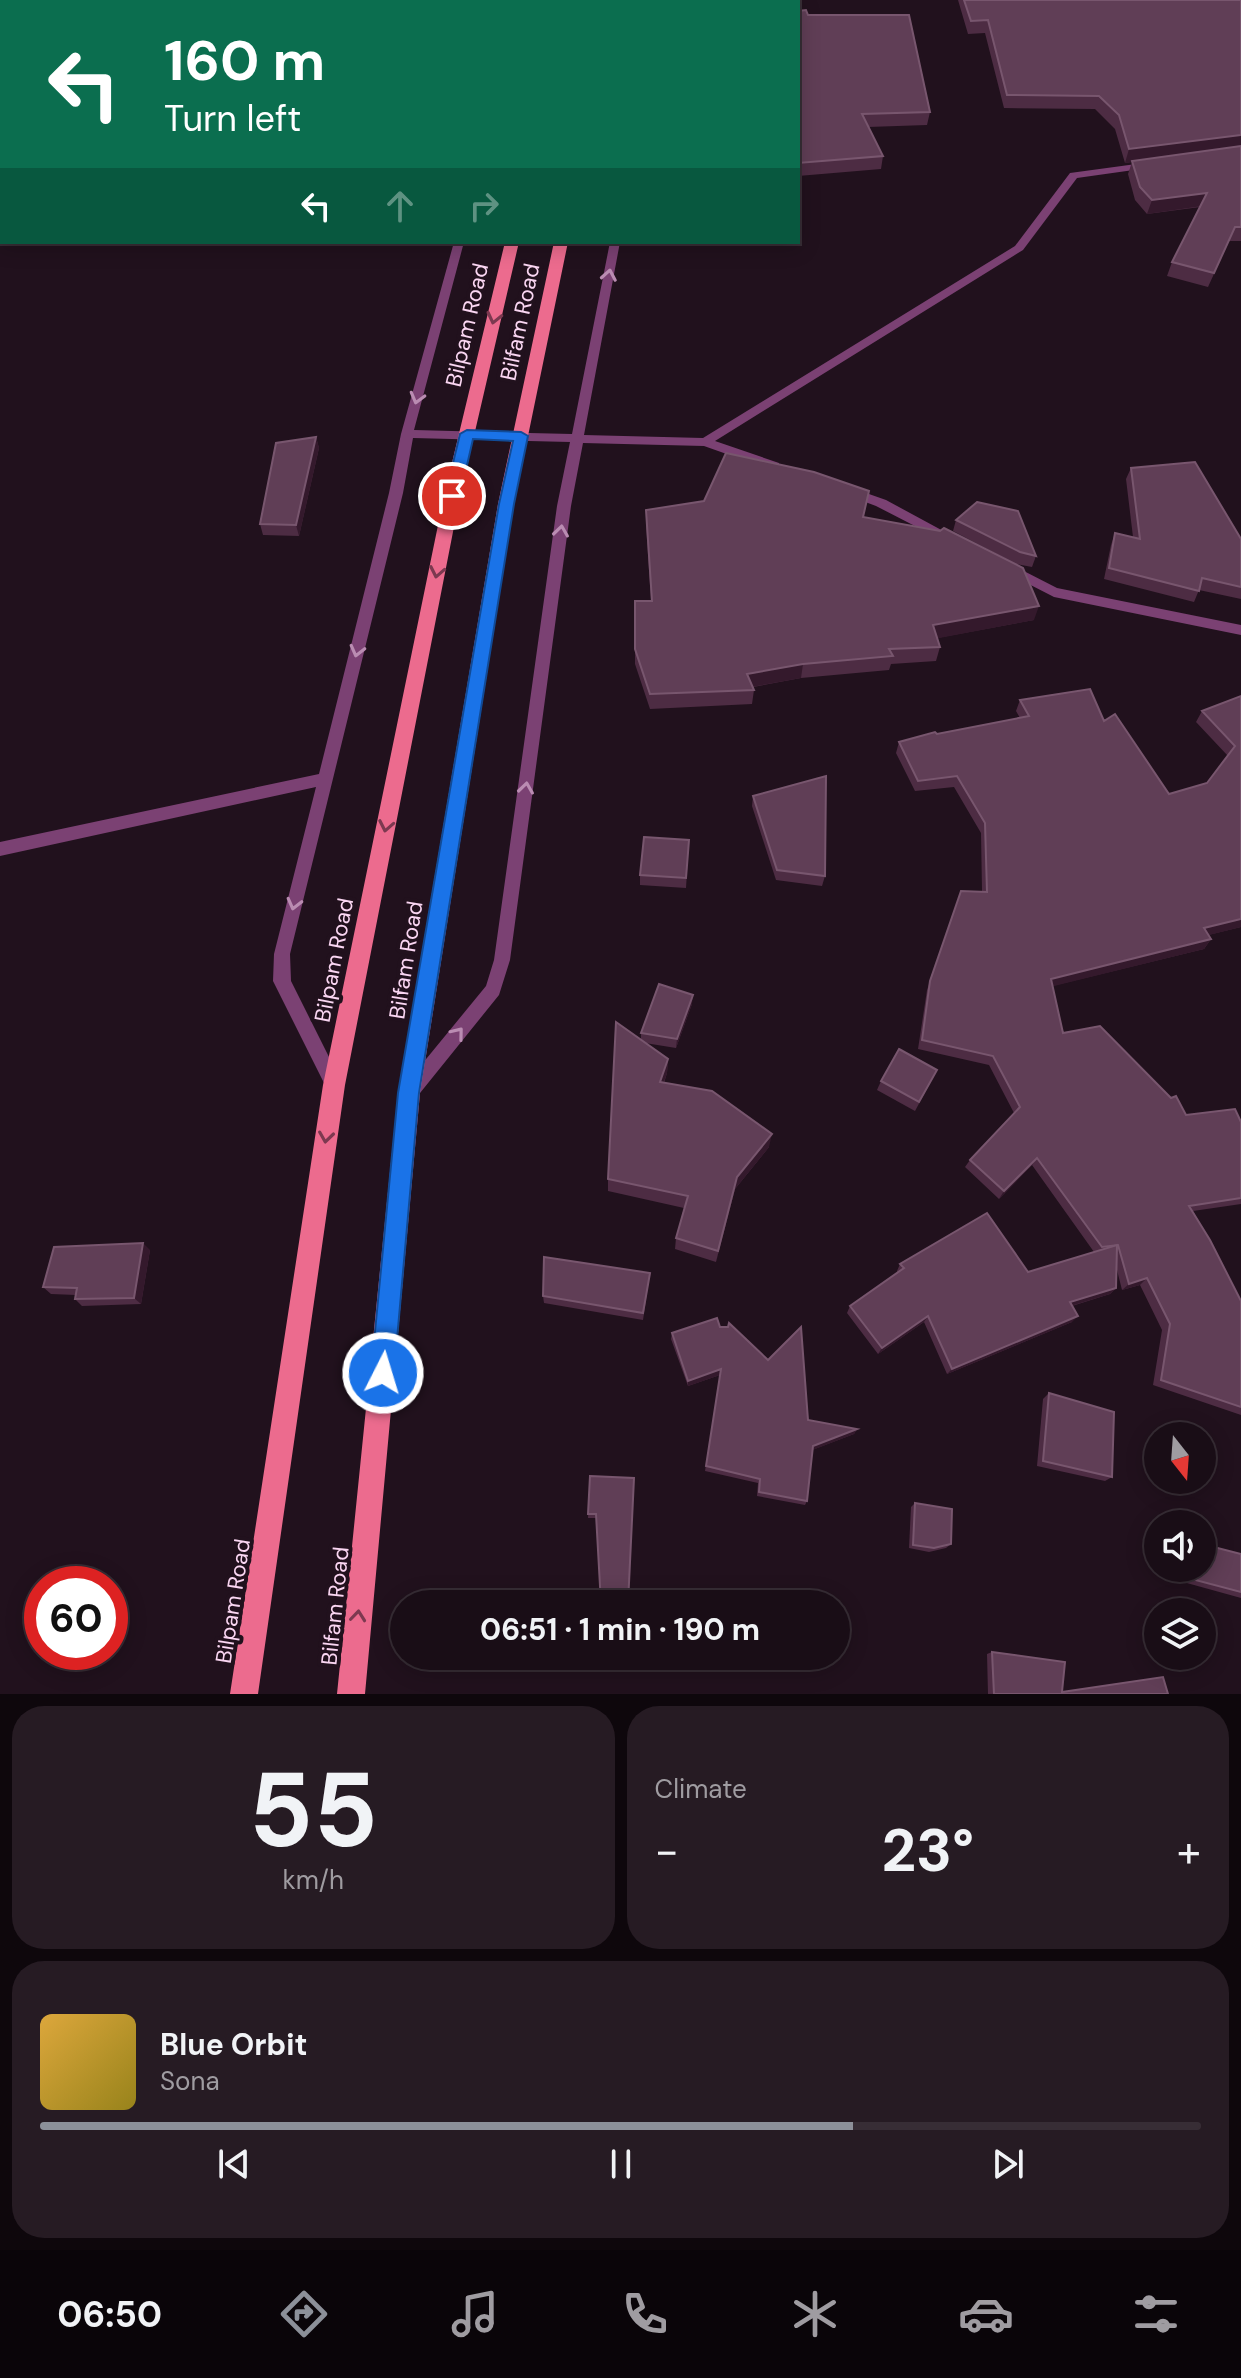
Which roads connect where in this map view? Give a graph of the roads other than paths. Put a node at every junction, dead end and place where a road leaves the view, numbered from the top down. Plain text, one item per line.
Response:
1 (1165, 163) edge
2 (458, 244) edge
3 (512, 244) edge
4 (561, 244) edge
5 (615, 244) edge
6 (407, 434) junction
7 (467, 434) junction
8 (521, 436) junction
9 (578, 440) junction
10 (705, 442) junction
11 (793, 472) edge
12 (837, 487) edge
13 (961, 544) edge
14 (1000, 564) edge
15 (1241, 630) edge
16 (325, 779) junction
17 (0, 849) edge
18 (334, 1085) junction
19 (409, 1093) junction
20 (244, 1694) edge
21 (351, 1694) edge

1 - 10 street
2 -> 6 street
3 -> 7 main road, Bilpam Road
4 - 8 main road, Bilfam Road
9 -> 5 street
6 - 7 street
6 -> 16 street
7 - 8 street
7 -> 18 main road, Bilpam Road
8 - 9 street
8 - 19 main road, Bilfam Road
9 - 10 street
19 -> 9 street
10 - 11 street
12 - 13 street
14 - 15 street
16 - 17 street
16 -> 18 street
18 -> 20 main road, Bilpam Road
21 -> 19 main road, Bilfam Road

